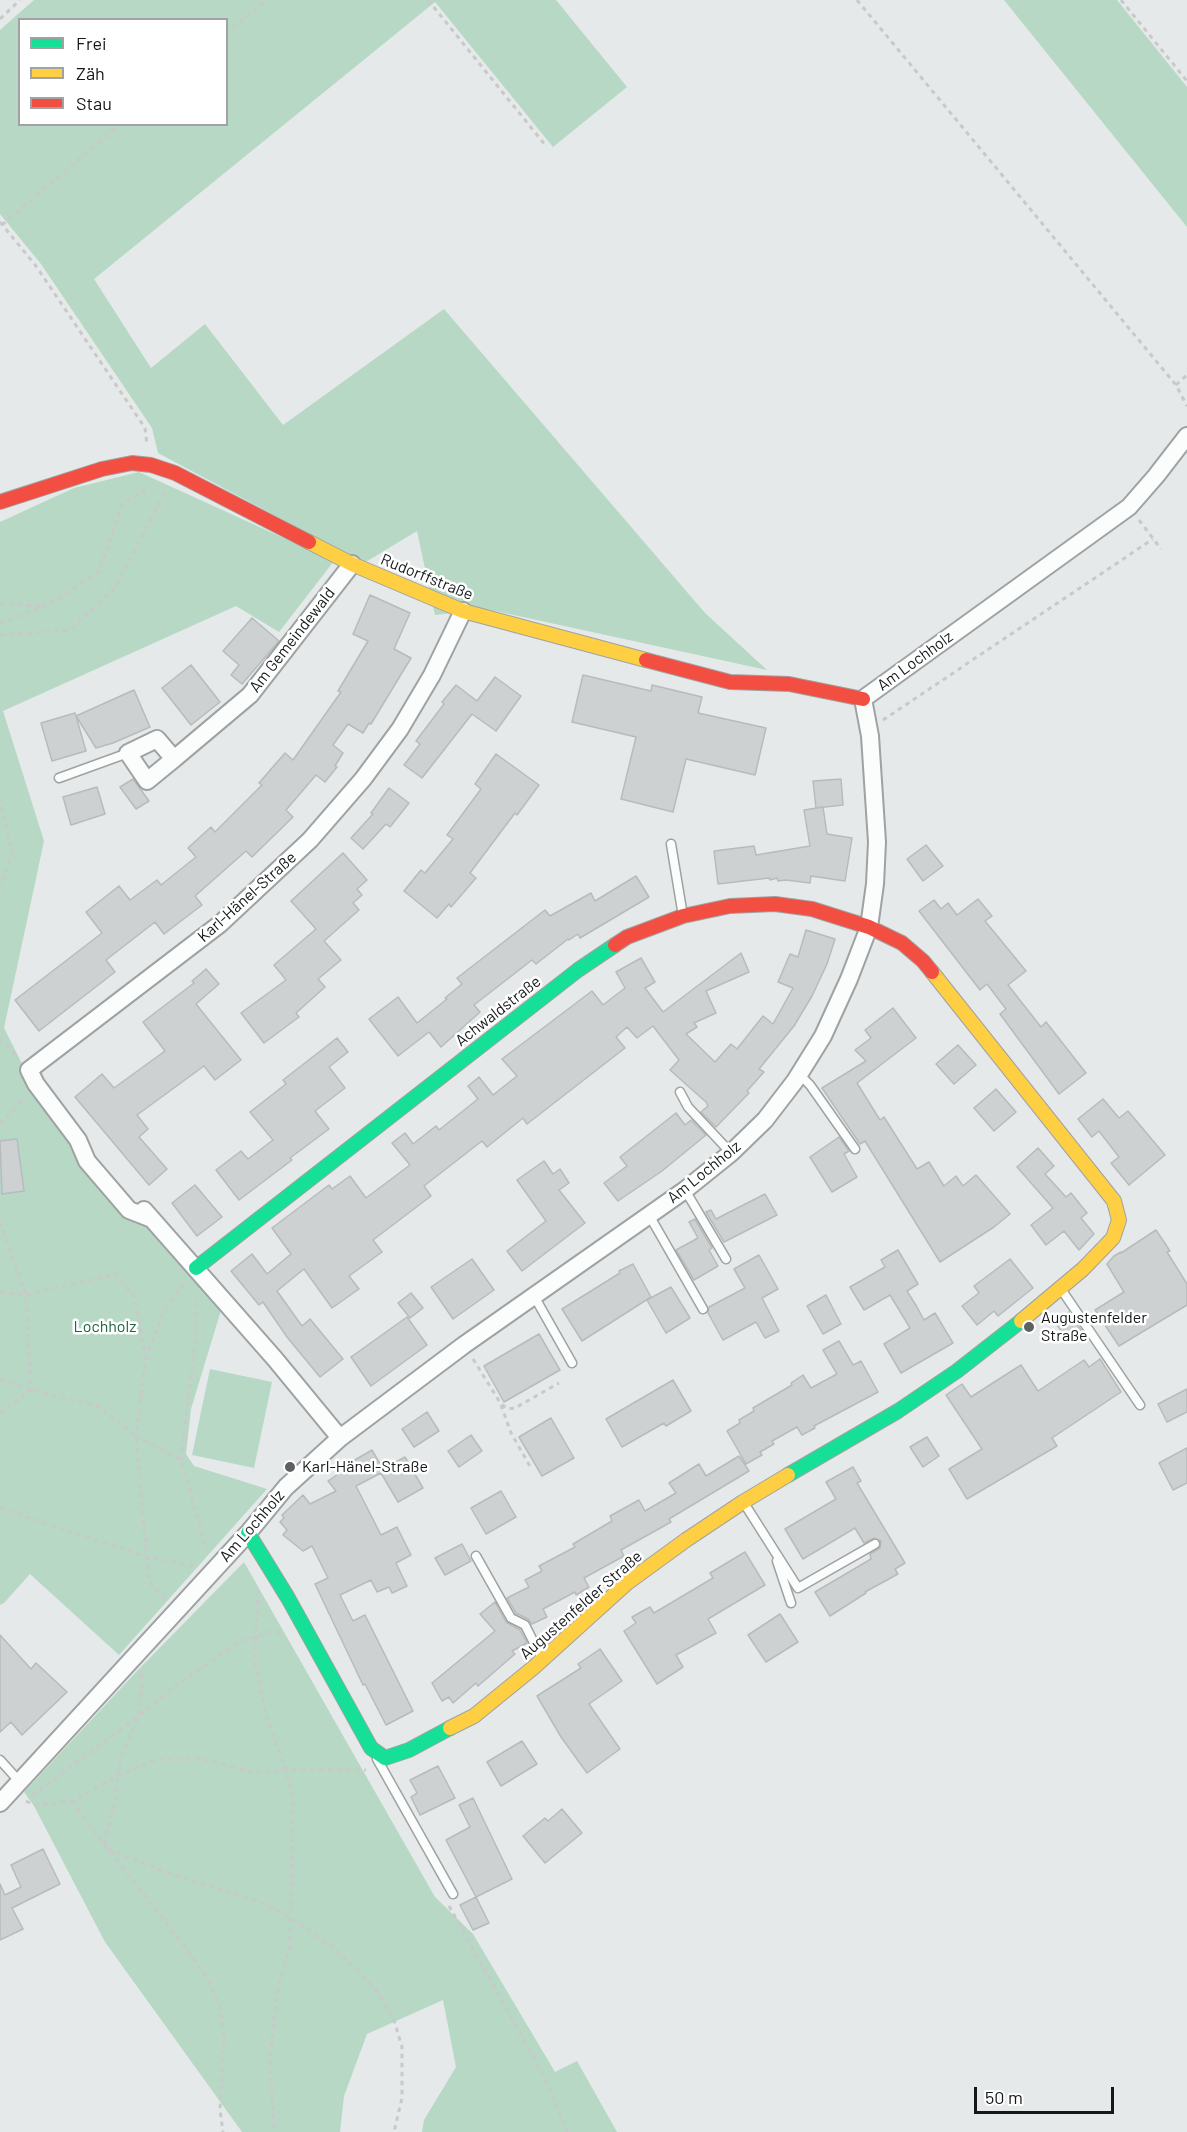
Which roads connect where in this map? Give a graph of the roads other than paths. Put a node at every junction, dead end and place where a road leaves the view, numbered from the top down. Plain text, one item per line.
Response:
1 (1187, 436) edge
2 (0, 502) edge
3 (352, 564) junction
4 (463, 611) junction
5 (863, 699) junction
6 (128, 753) junction
7 (174, 759) junction
8 (59, 778) dead end
9 (670, 844) dead end
10 (683, 916) junction
11 (869, 927) junction
12 (799, 1074) junction
13 (680, 1092) dead end
14 (855, 1149) dead end
15 (731, 1153) junction
16 (685, 1191) junction
17 (649, 1215) junction
18 (726, 1259) dead end
19 (196, 1268) junction
20 (1061, 1289) junction
21 (534, 1296) junction
22 (703, 1309) dead end
23 (572, 1363) dead end
24 (1140, 1405) dead end
25 (340, 1438) junction
26 (744, 1502) junction
27 (248, 1533) junction
28 (875, 1544) dead end
29 (773, 1549) junction
30 (476, 1556) dead end
31 (791, 1604) dead end
32 (542, 1660) junction
33 (371, 1748) junction
34 (0, 1760) edge
35 (10, 1792) edge
36 (453, 1894) dead end

1 - 5 street, Am Lochholz
2 - 3 street, Rudorffstraße
3 - 4 street, Rudorffstraße
3 - 7 street, Am Gemeindewald
4 - 5 street, Rudorffstraße
4 - 19 street, Karl-Hänel-Straße
5 - 11 street, Am Lochholz
6 - 7 street
6 - 7 street, Am Gemeindewald
6 - 8 lane
9 - 10 lane
10 - 11 street, Achwaldstraße
10 - 19 street, Achwaldstraße
11 - 12 street, Am Lochholz
11 - 20 street, Augustenfelder Straße
12 - 14 lane
12 - 15 street, Am Lochholz
13 - 15 lane
15 - 16 street, Am Lochholz
16 - 17 street, Am Lochholz
16 - 18 lane
17 - 21 street, Am Lochholz
17 - 22 lane
19 - 25 street
20 - 24 lane
20 - 26 street, Augustenfelder Straße
21 - 23 lane
21 - 25 street, Am Lochholz
25 - 27 street, Am Lochholz
26 - 29 lane
26 - 32 street, Augustenfelder Straße
27 - 33 street
27 - 35 street, Am Lochholz
28 - 29 lane
29 - 31 lane
30 - 32 lane
32 - 33 street, Augustenfelder Straße
33 - 36 lane
34 - 35 lane

